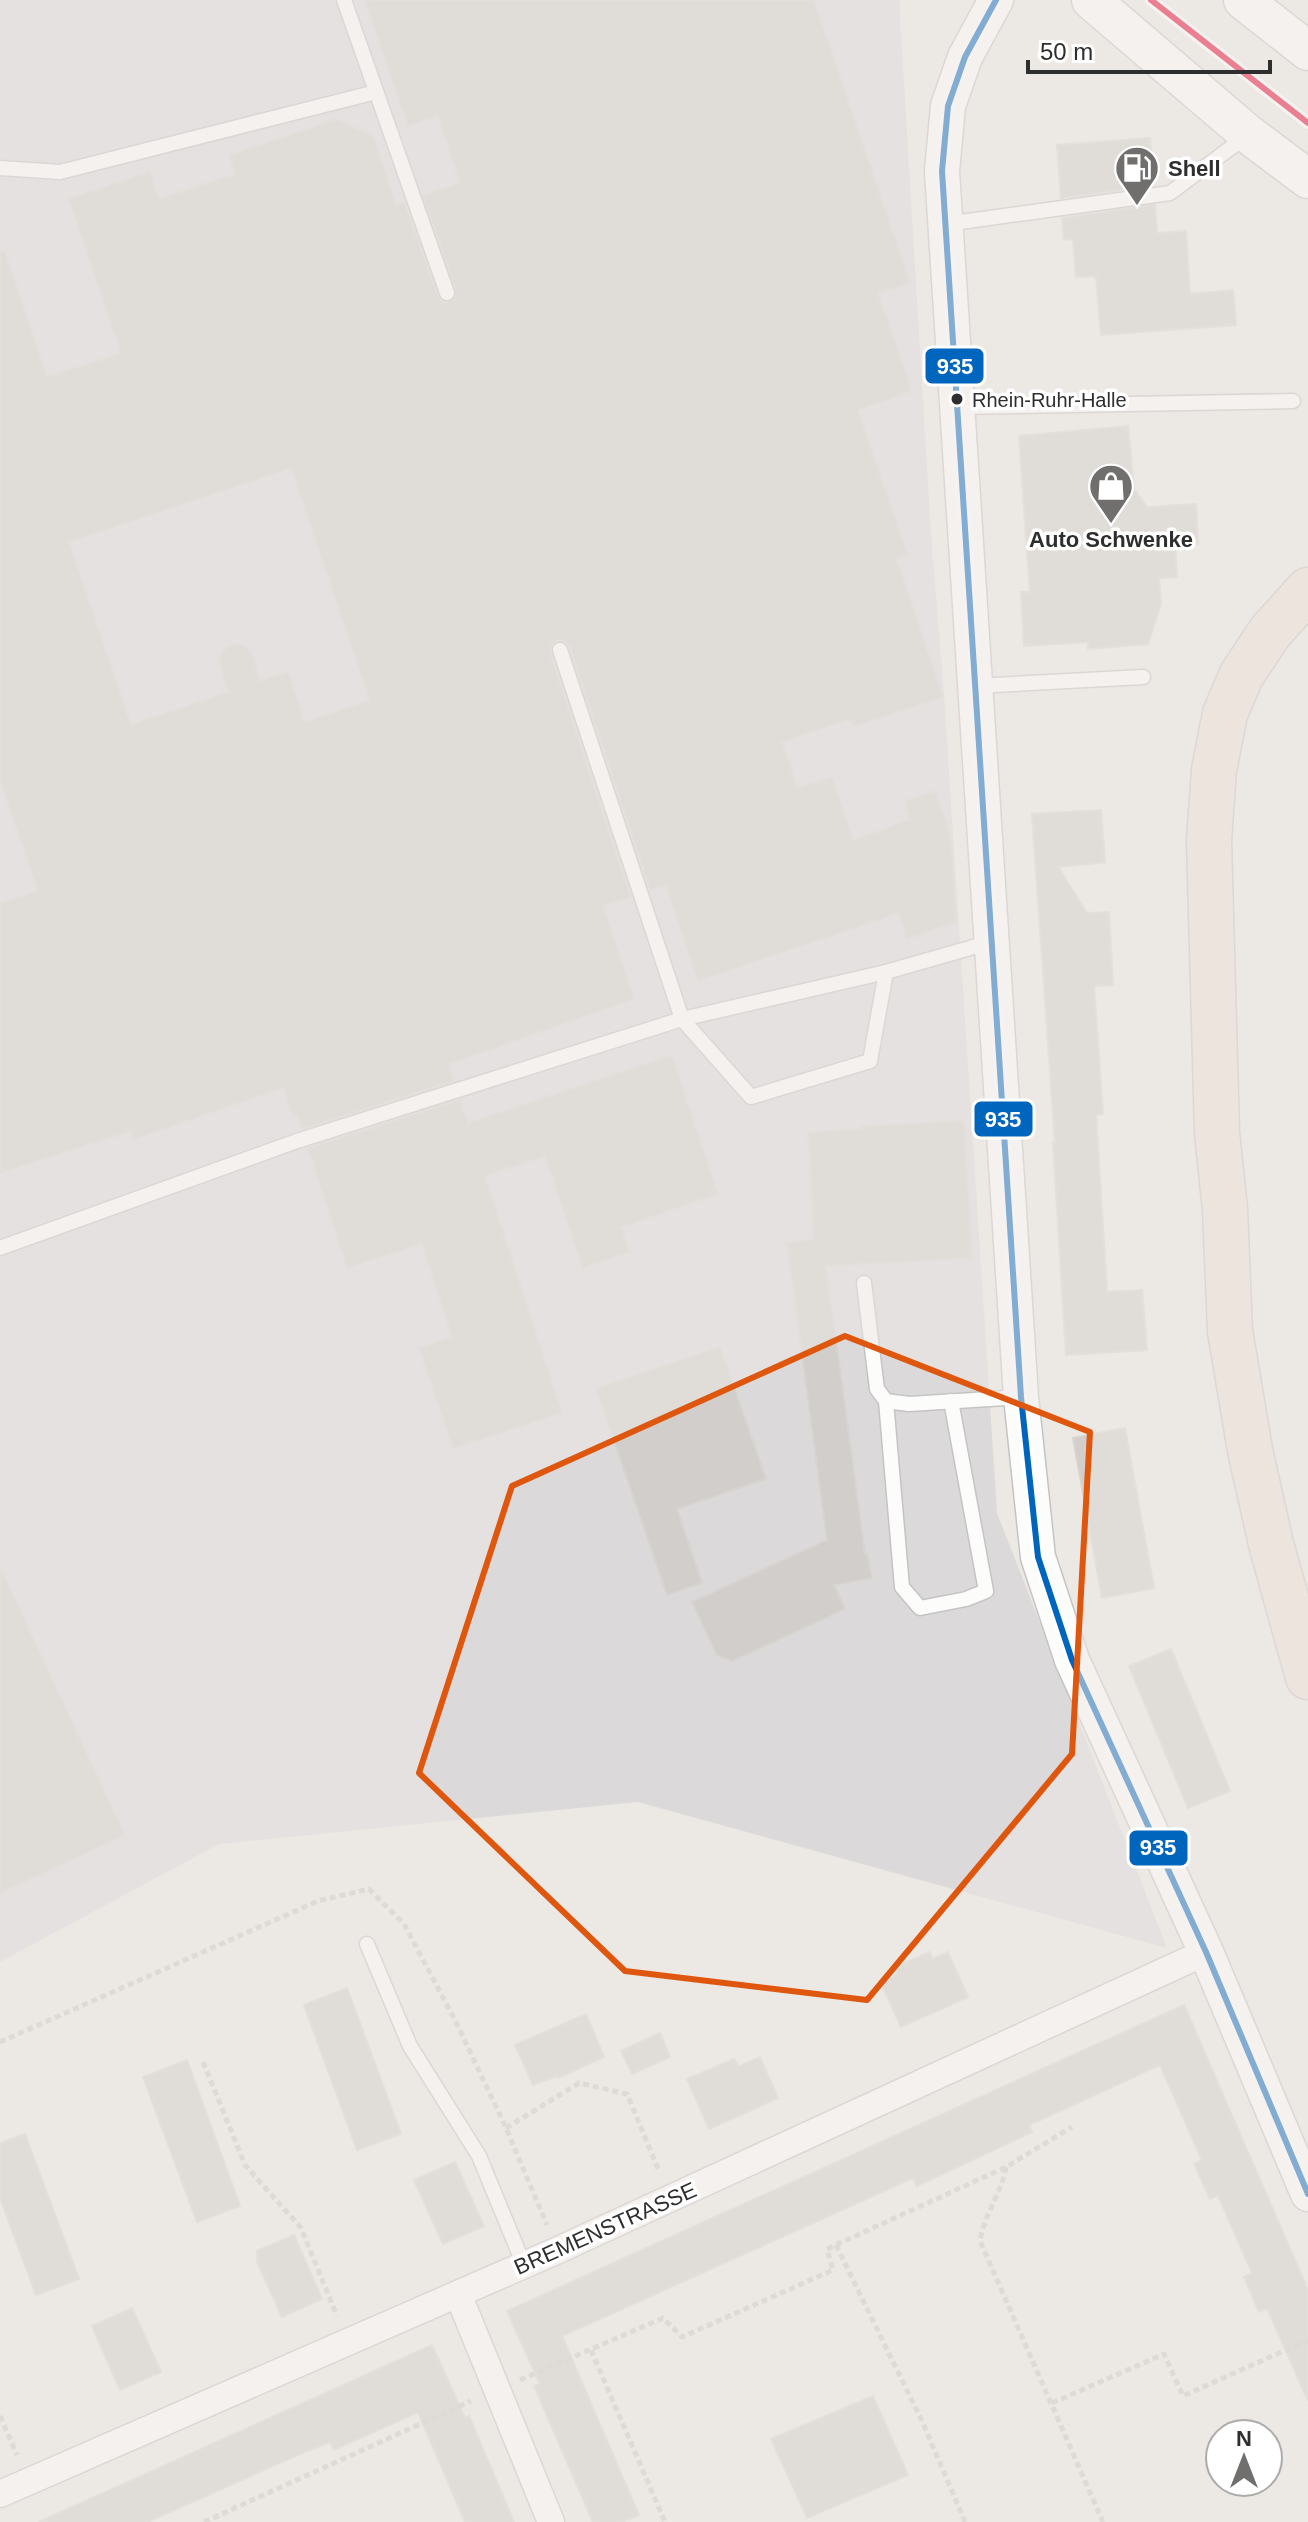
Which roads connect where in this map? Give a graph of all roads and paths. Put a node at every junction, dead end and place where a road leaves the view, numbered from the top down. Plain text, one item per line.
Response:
1 (344, 0) edge
2 (996, 0) edge
3 (1091, 0) edge
4 (1243, 0) edge
5 (1308, 51) edge
6 (376, 92) junction
7 (1248, 134) junction
8 (0, 168) edge
9 (1308, 179) edge
10 (946, 224) junction
11 (447, 293) dead end
12 (1293, 401) dead end
13 (957, 407) junction
14 (1308, 590) edge
15 (560, 650) dead end
16 (1143, 677) dead end
17 (975, 686) junction
18 (992, 942) junction
19 (886, 972) junction
20 (682, 1019) junction
21 (0, 1248) edge
22 (864, 1283) dead end
23 (1021, 1397) junction
24 (886, 1401) junction
25 (951, 1401) junction
26 (1308, 1677) edge
27 (367, 1944) dead end
28 (1206, 1952) junction
29 (0, 2042) edge
30 (203, 2062) dead end
31 (1072, 2127) dead end
32 (506, 2128) junction
33 (1006, 2167) junction
34 (1308, 2194) edge
35 (671, 2199) junction
36 (836, 2245) junction
37 (556, 2251) junction
38 (524, 2265) junction
39 (458, 2294) junction
40 (1308, 2340) edge
41 (348, 2343) junction
42 (591, 2350) junction
43 (498, 2389) junction
44 (1052, 2403) junction
45 (0, 2416) edge
46 (29, 2481) junction
47 (0, 2494) edge
48 (204, 2522) edge
49 (551, 2522) edge
50 (665, 2522) edge
51 (965, 2522) edge
52 (1103, 2522) edge

1 - 6 lane
2 - 10 street
3 - 7 main road
4 - 5 main road
6 - 8 lane
6 - 11 lane
7 - 9 main road
7 - 10 lane
10 - 13 street
12 - 13 lane
13 - 17 street
14 - 26 highway
15 - 20 lane
16 - 17 lane
17 - 18 street
18 - 19 lane
18 - 23 street
19 - 20 lane
19 - 20 lane
20 - 21 lane
22 - 24 lane
23 - 25 lane
23 - 28 street
24 - 25 lane
24 - 25 lane
27 - 38 lane
28 - 34 street
28 - 35 street, BREMENSTRASSE
29 - 32 path
30 - 41 path
31 - 33 path
32 - 35 path
32 - 37 path
33 - 36 path
33 - 44 path
35 - 37 street, BREMENSTRASSE
36 - 42 path
36 - 51 path
37 - 38 street, BREMENSTRASSE
38 - 39 street, BREMENSTRASSE
39 - 41 street, BREMENSTRASSE
39 - 43 street
40 - 44 path
41 - 46 street, BREMENSTRASSE
42 - 43 path
42 - 50 path
43 - 48 path
43 - 49 street
44 - 52 path
45 - 46 path
46 - 47 street, BREMENSTRASSE

